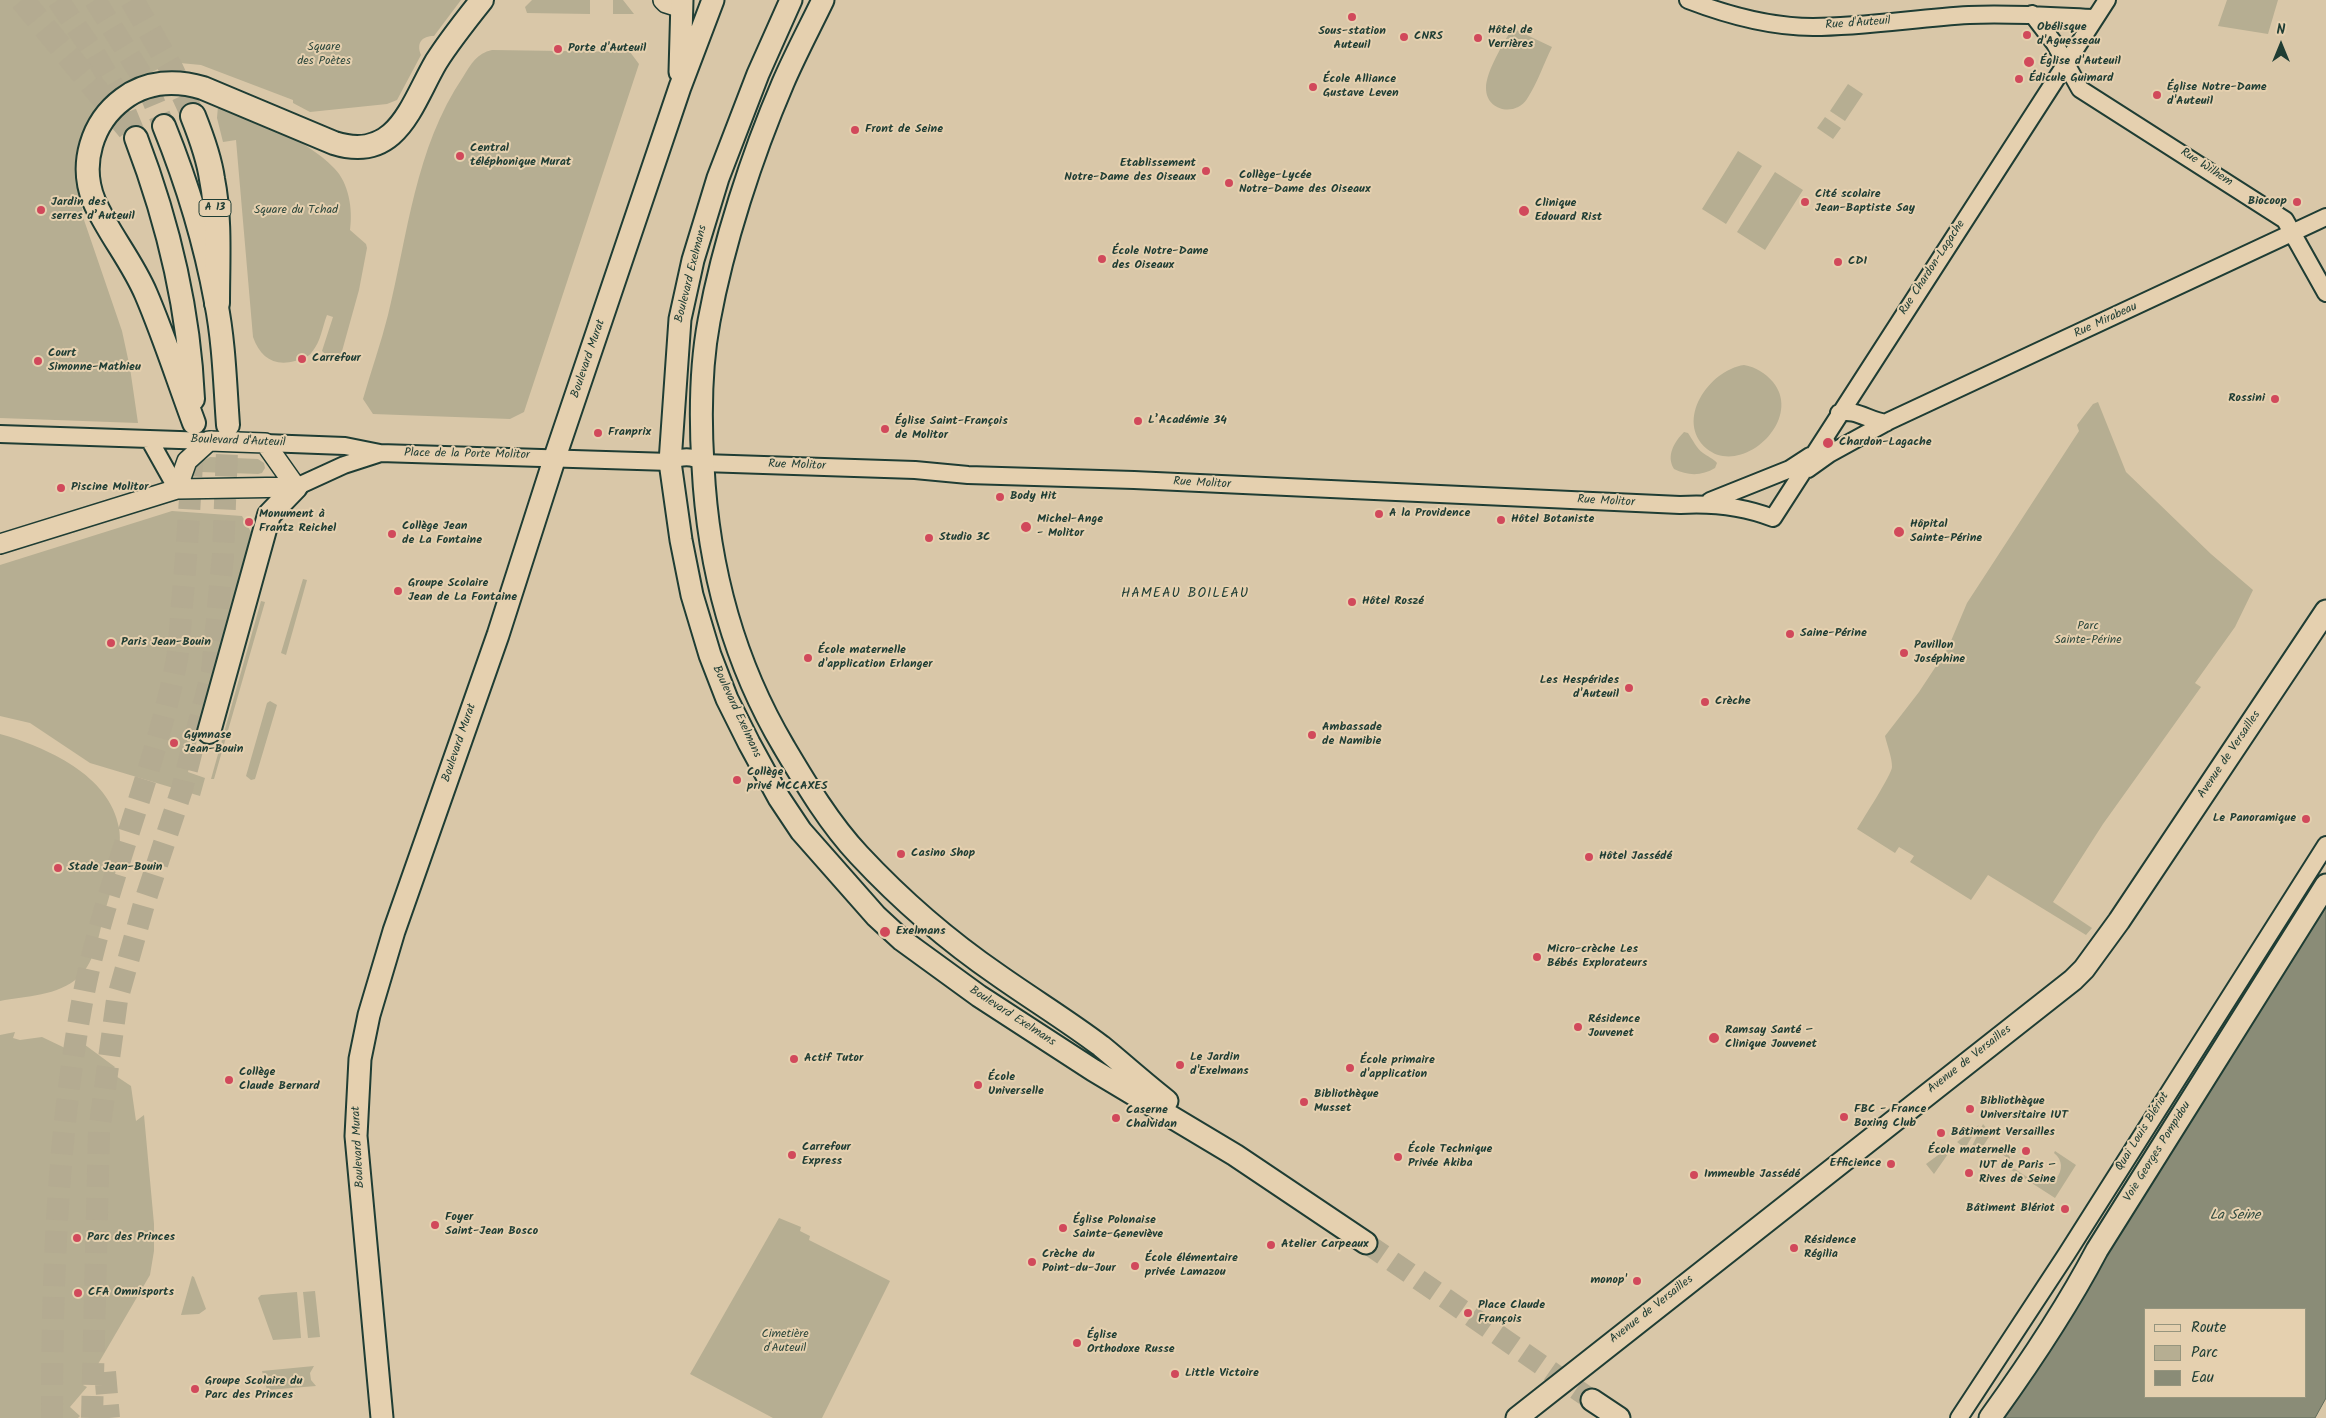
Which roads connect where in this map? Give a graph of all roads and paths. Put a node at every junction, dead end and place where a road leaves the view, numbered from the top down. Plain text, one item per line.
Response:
1 (482, 0) edge
2 (713, 0) edge
3 (791, 0) edge
4 (823, 0) edge
5 (1688, 0) edge
6 (2107, 0) edge
7 (676, 3) edge
8 (2032, 14) junction
9 (2094, 18) junction
10 (2065, 63) junction
11 (680, 87) junction
12 (193, 116) tunnel mouth
13 (164, 126) tunnel mouth
14 (136, 138) dead end
15 (2326, 217) edge
16 (2292, 232) junction
17 (2326, 293) edge
18 (216, 303) junction
19 (1861, 415) junction
20 (1836, 418) junction
21 (1886, 423) junction
22 (228, 425) tunnel mouth
23 (0, 434) edge
24 (1857, 438) junction
25 (149, 439) junction
26 (209, 441) junction
27 (265, 443) junction
28 (327, 445) joint
29 (1816, 451) junction
30 (380, 453) junction
31 (555, 457) junction
32 (670, 462) junction
33 (703, 462) junction
34 (1799, 478) junction
35 (296, 487) junction
36 (177, 489) junction
37 (1701, 504) junction
38 (1773, 518) joint
39 (0, 544) edge
40 (2326, 611) edge
41 (209, 732) dead end
42 (2326, 844) edge
43 (2326, 885) edge
44 (1235, 1155) junction
45 (1366, 1243) tunnel mouth
46 (1592, 1400) tunnel mouth
47 (382, 1418) edge
48 (1517, 1418) edge
49 (1619, 1418) edge
50 (1959, 1418) edge
51 (1990, 1418) edge

1 - 14 highway
2 - 11 main road, Boulevard Murat
3 - 32 main road, Boulevard Exelmans
4 - 33 main road, Boulevard Exelmans
5 - 8 street, Rue d'Auteuil
6 - 9 street, Rue Chardon-Lagache
7 - 11 main road, Boulevard Murat
8 - 9 street, Rue d'Auteuil
8 - 10 street
9 - 10 street, Rue Chardon-Lagache
10 - 16 street, Rue Wilhem
10 - 20 street, Rue Chardon-Lagache
11 - 31 main road, Boulevard Murat
12 - 18 highway, A 13
13 - 18 highway
15 - 16 street, Rue Mirabeau
16 - 17 street, Rue Wilhem
16 - 21 street, Rue Mirabeau
18 - 22 highway
19 - 20 street
19 - 21 street
19 - 24 street
20 - 24 street
20 - 29 street, Rue Chardon-Lagache
21 - 24 street, Rue Mirabeau
23 - 25 street, Boulevard d'Auteuil
24 - 34 street, Rue Mirabeau
25 - 26 street, Boulevard d'Auteuil
25 - 36 street
26 - 27 main road, Boulevard d'Auteuil
26 - 36 main road
27 - 28 street, Boulevard d'Auteuil
27 - 35 main road
28 - 30 street, Place de la Porte Molitor
29 - 34 street, Rue Chardon-Lagache
29 - 37 street, Rue Molitor
30 - 31 street, Place de la Porte Molitor
30 - 35 street, Place de la Porte Molitor
31 - 32 street, Rue Molitor
31 - 47 main road, Boulevard Murat
32 - 33 street, Rue Molitor
32 - 44 main road, Boulevard Exelmans
33 - 37 street, Rue Molitor
33 - 44 main road, Boulevard Exelmans
34 - 38 street, Rue Chardon-Lagache
35 - 36 main road
35 - 41 highway
36 - 39 main road
37 - 38 street, Rue Molitor
40 - 48 main road, Avenue de Versailles
42 - 50 street, Quai Louis Blériot
43 - 51 main road, Voie Georges Pompidou
44 - 45 main road, Boulevard Exelmans
46 - 49 main road

